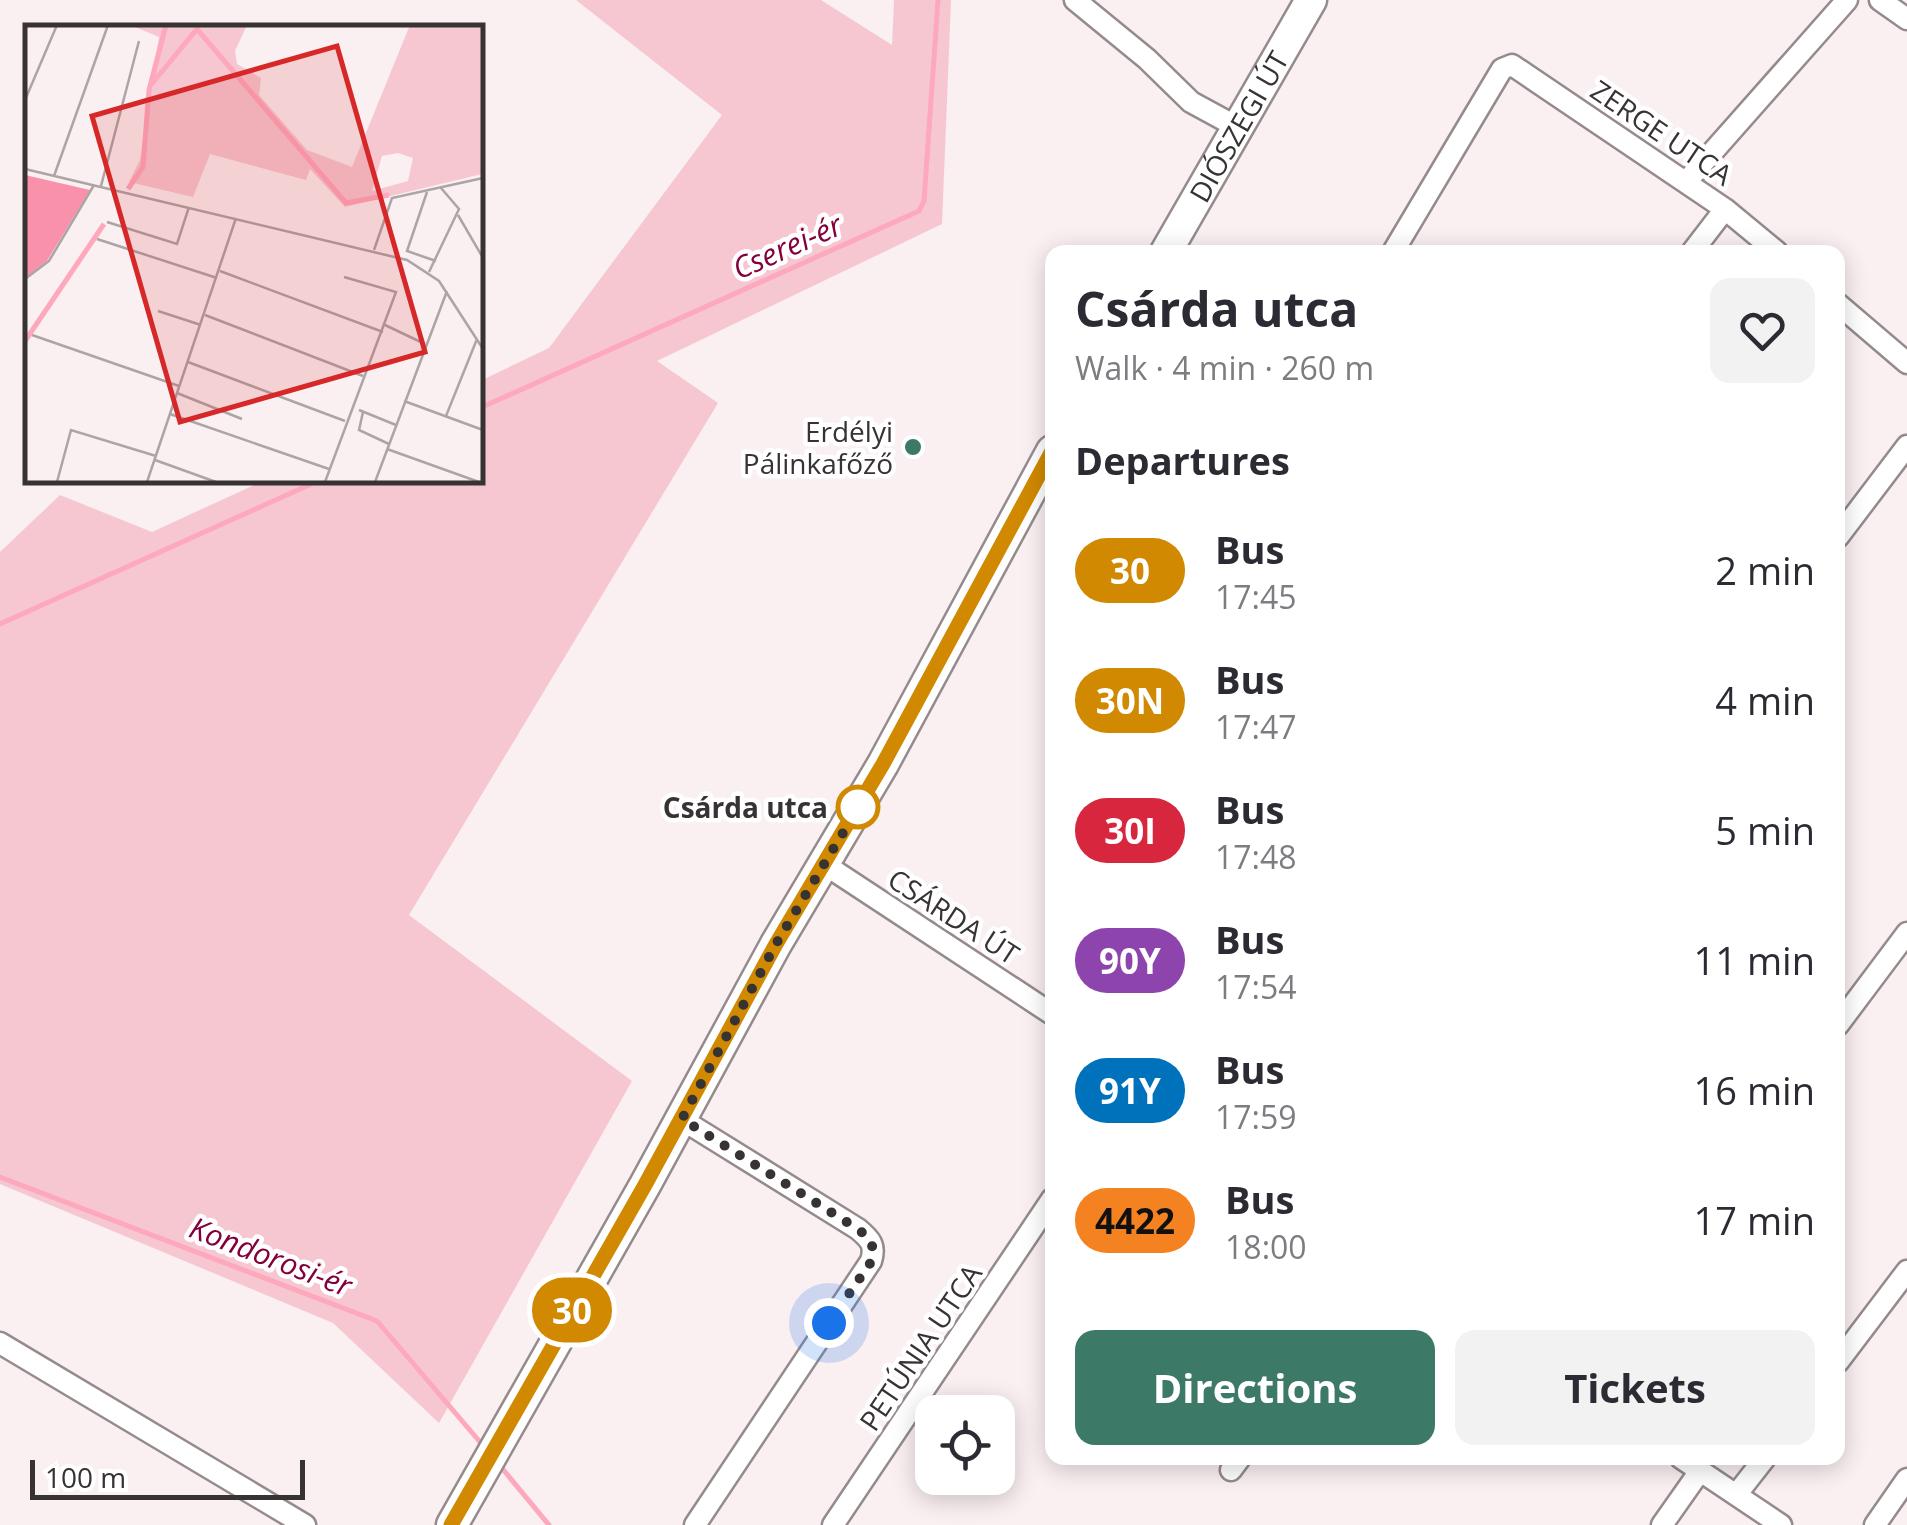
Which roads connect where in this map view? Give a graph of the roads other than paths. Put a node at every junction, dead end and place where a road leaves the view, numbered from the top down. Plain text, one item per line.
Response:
1 (1075, 0) edge
2 (1312, 0) edge
3 (1847, 0) edge
4 (1880, 0) edge
5 (1907, 20) edge
6 (1237, 126) junction
7 (1686, 182) junction
8 (1725, 209) junction
9 (1170, 245) edge
10 (1398, 245) edge
11 (1697, 245) edge
12 (1769, 245) edge
13 (1845, 310) edge
14 (1907, 363) edge
15 (1907, 446) edge
16 (1045, 464) edge
17 (1845, 528) edge
18 (824, 864) junction
19 (1907, 932) edge
20 (1045, 1009) edge
21 (1845, 1016) edge
22 (682, 1119) junction
23 (1045, 1210) edge
24 (1907, 1271) edge
25 (0, 1343) edge
26 (1845, 1353) edge
27 (1691, 1465) edge
28 (1760, 1465) edge
29 (1700, 1471) junction
30 (1907, 1479) edge
31 (1736, 1495) junction
32 (304, 1525) edge
33 (452, 1525) edge
34 (695, 1525) edge
35 (833, 1525) edge
36 (1662, 1525) edge
37 (1781, 1525) edge
38 (1875, 1525) edge

1 - 6 street
2 - 6 main road, DIÓSZEGI ÚT
3 - 7 street
4 - 5 street
6 - 9 main road, DIÓSZEGI ÚT
7 - 8 street, ZERGE UTCA
7 - 10 street, ZERGE UTCA
8 - 11 street
8 - 12 street, ZERGE UTCA
13 - 14 street
15 - 17 street
16 - 18 main road
18 - 20 street, CSÁRDA ÚT
18 - 22 main road
19 - 21 street
22 - 33 main road
22 - 34 street
23 - 35 street, PETÚNIA UTCA
24 - 26 street
25 - 32 street
27 - 29 street
28 - 31 street
29 - 31 street
29 - 36 street
30 - 38 street
31 - 37 street

